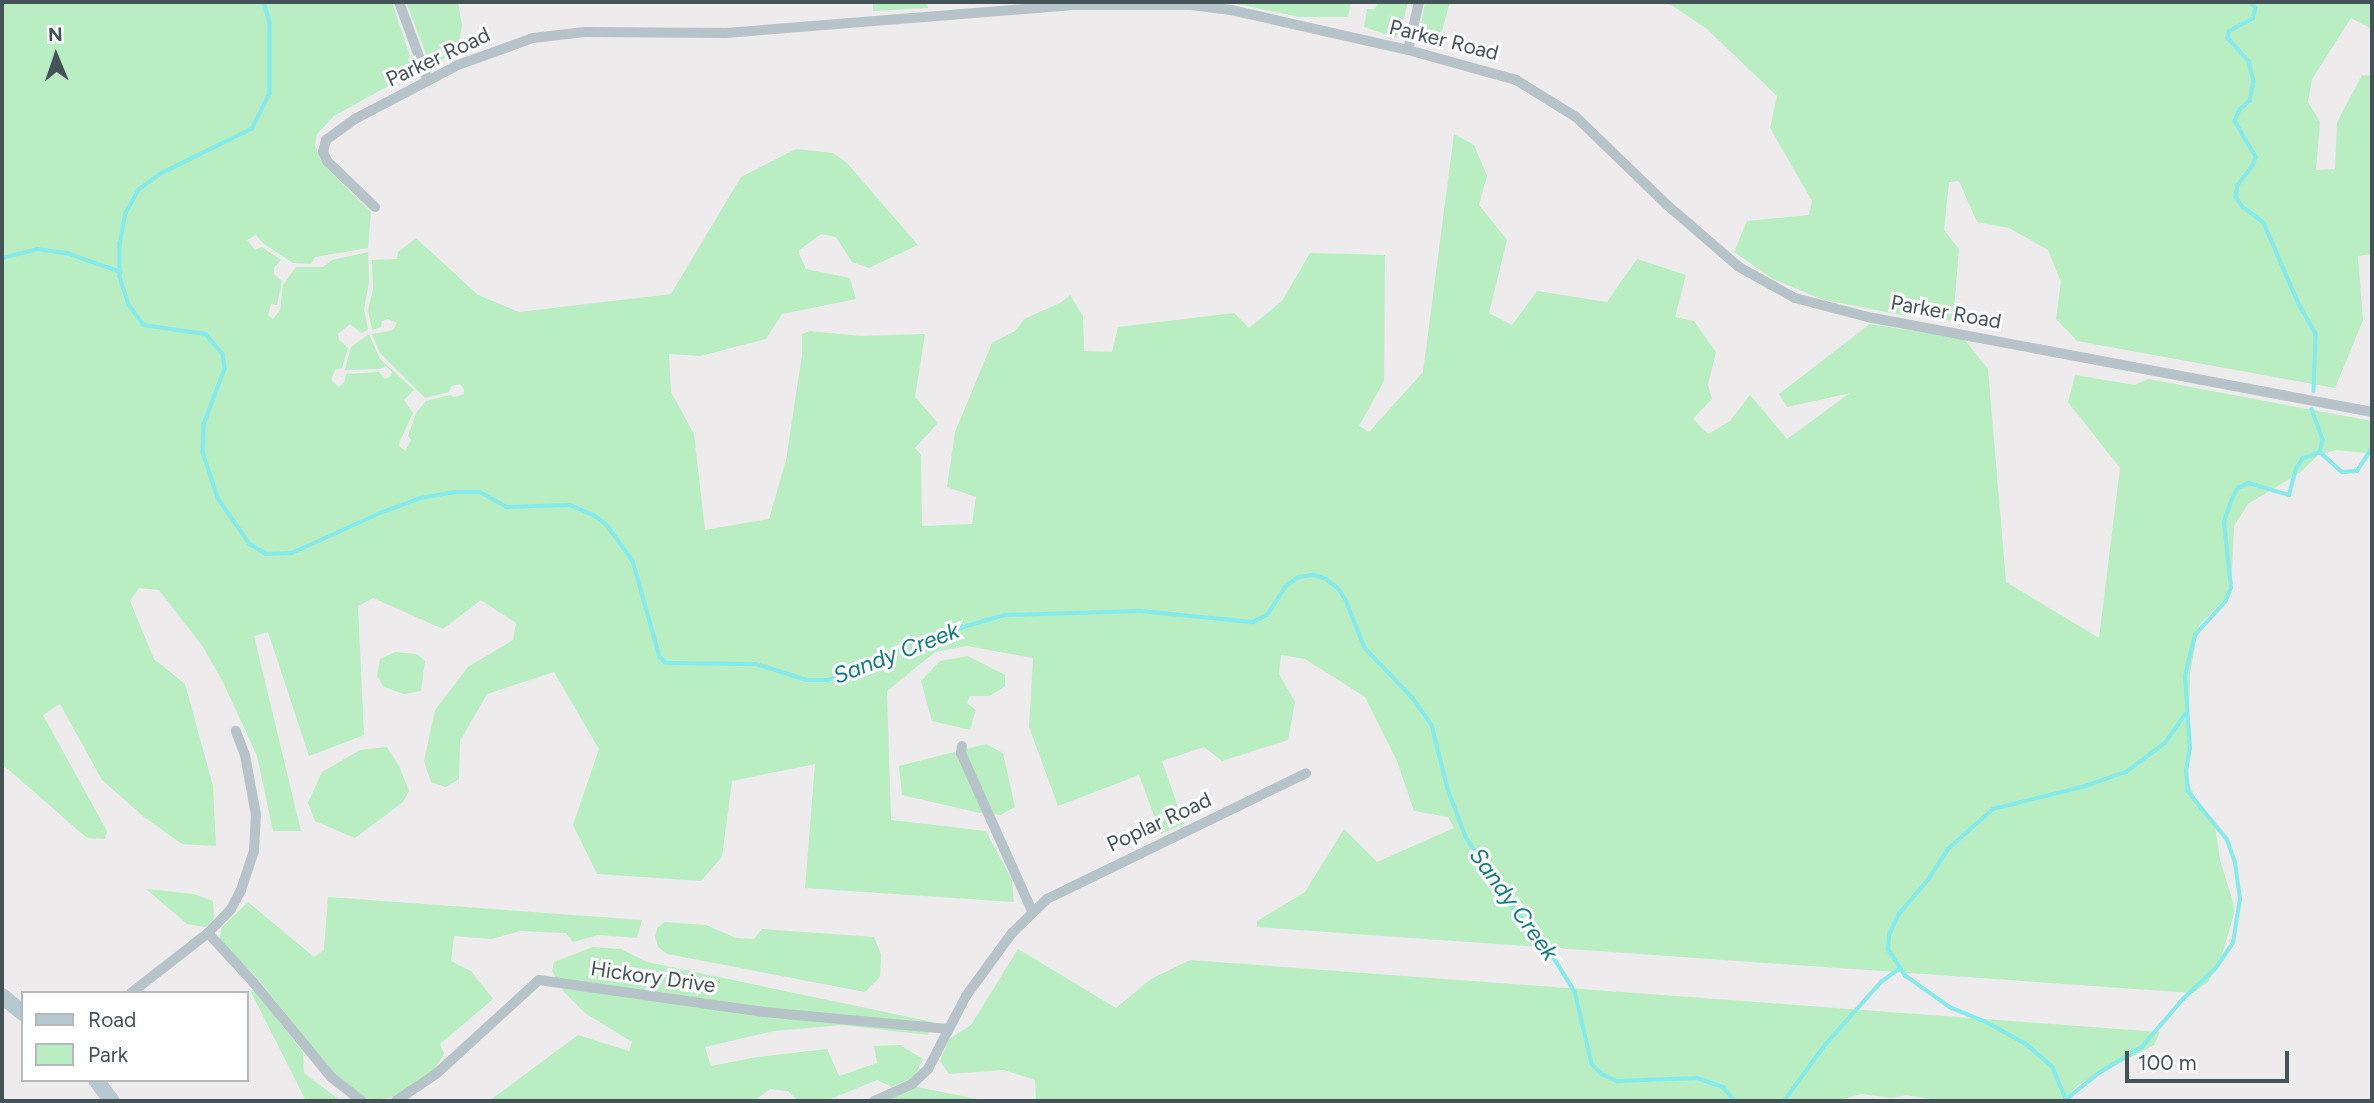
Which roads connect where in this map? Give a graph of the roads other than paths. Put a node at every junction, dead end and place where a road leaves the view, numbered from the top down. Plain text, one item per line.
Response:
1 (399, 2) edge
2 (1419, 2) edge
3 (1408, 50) junction
4 (428, 81) junction
5 (375, 207) dead end
6 (2372, 412) edge
7 (236, 731) dead end
8 (962, 746) dead end
9 (1307, 773) dead end
10 (1032, 911) junction
11 (208, 933) junction
12 (134, 991) edge
13 (2, 996) edge
14 (21, 1011) edge
15 (948, 1029) junction
16 (98, 1082) edge
17 (112, 1101) edge
18 (362, 1101) edge
19 (396, 1101) edge
20 (874, 1101) edge

1 - 4 street
2 - 3 street
3 - 4 street, Parker Road
3 - 6 street, Parker Road
4 - 5 street, Parker Road
7 - 11 street
8 - 10 street
9 - 10 street, Poplar Road
10 - 15 street, Poplar Road
11 - 12 street
11 - 18 street
13 - 14 main road
15 - 19 street, Hickory Drive
15 - 20 street, Poplar Road
16 - 17 main road

